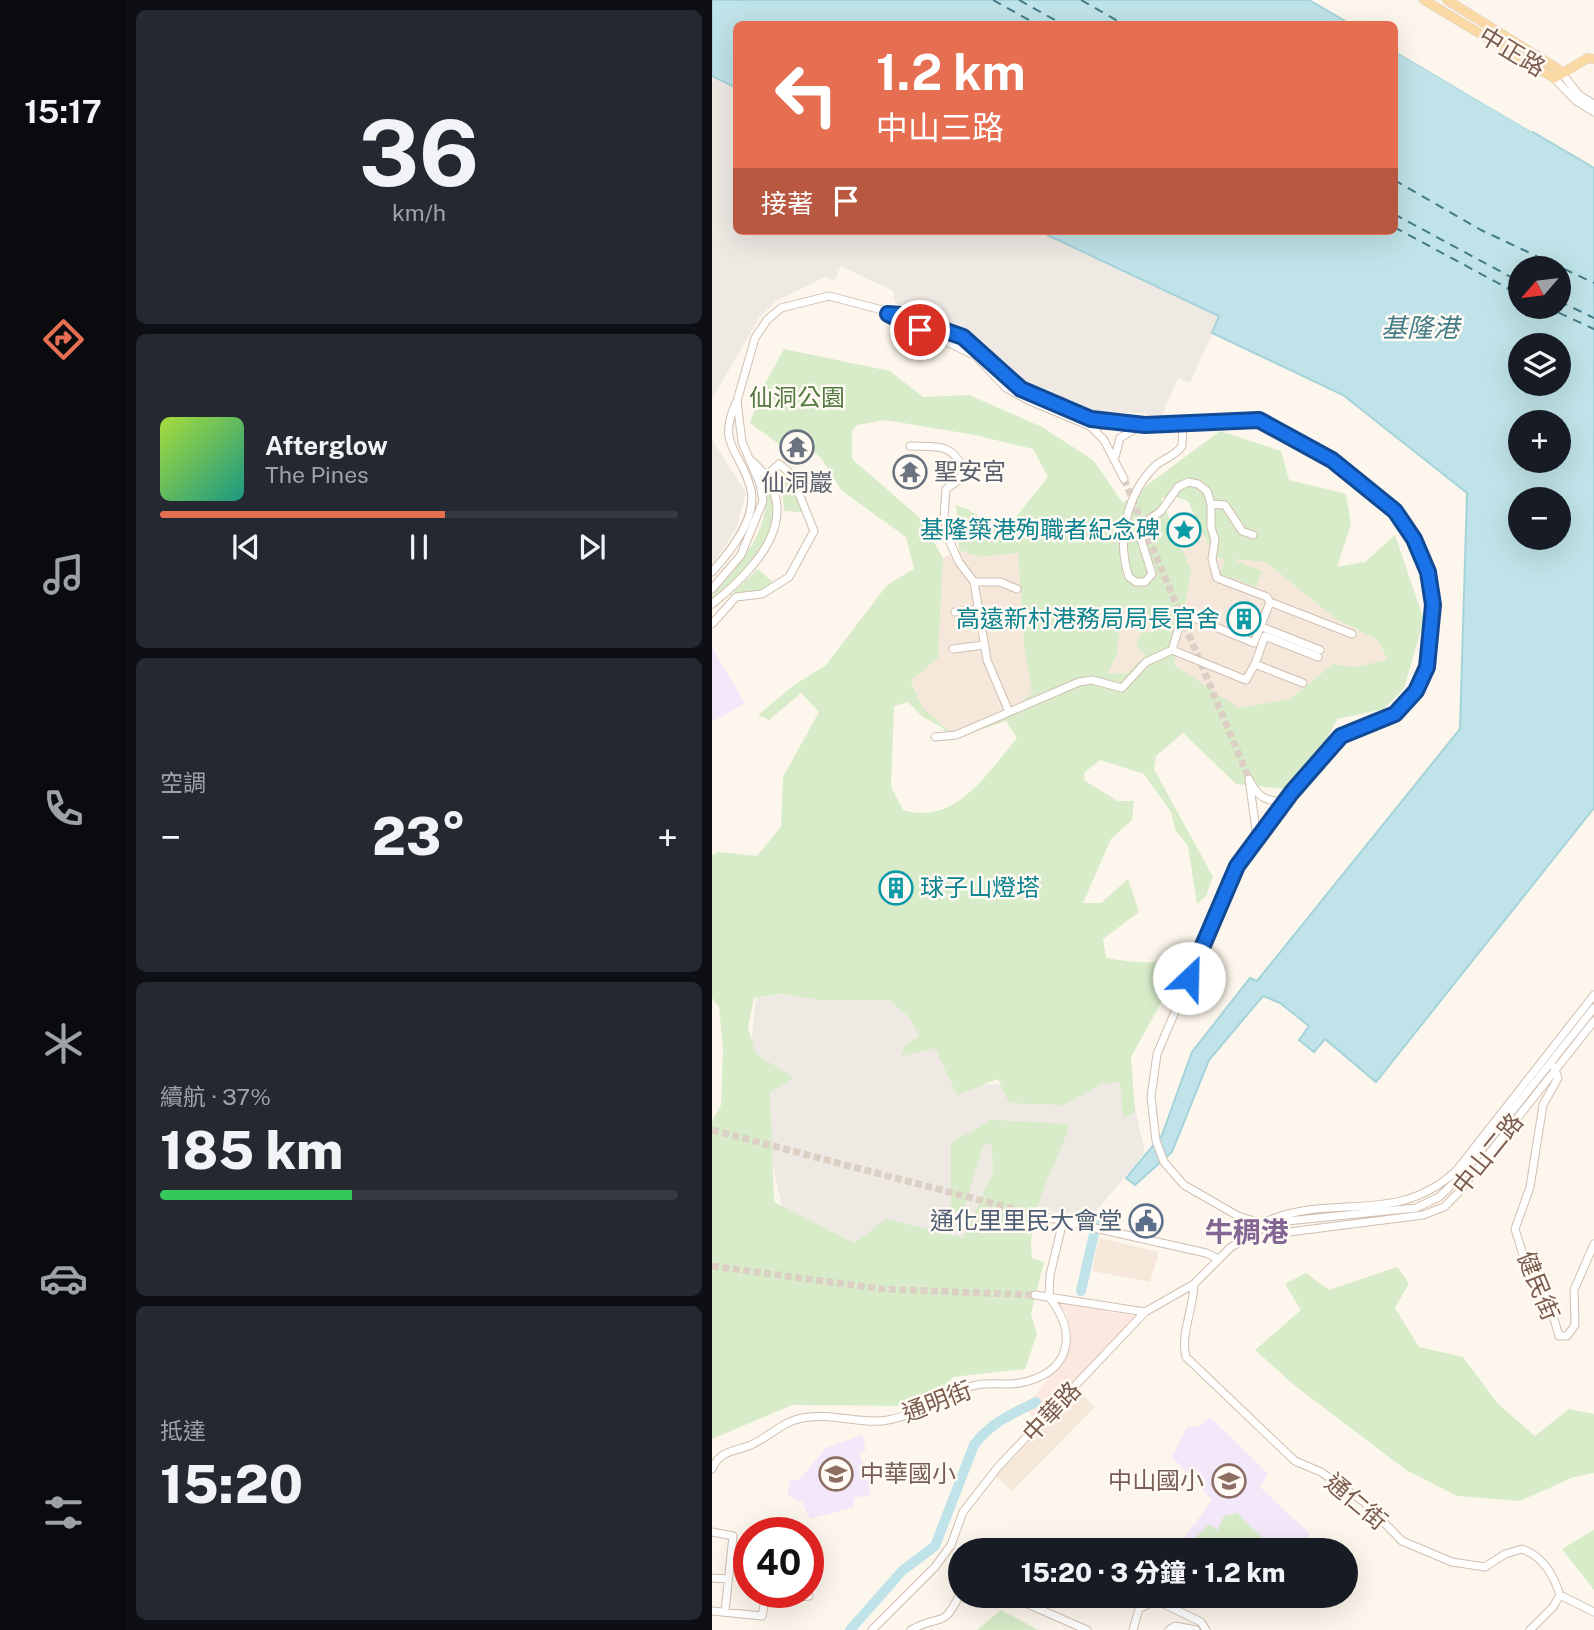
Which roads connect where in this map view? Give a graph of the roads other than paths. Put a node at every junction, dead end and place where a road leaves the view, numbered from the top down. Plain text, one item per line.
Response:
1 (1447, 0) edge
2 (1431, 2) edge
3 (1594, 53) edge
4 (1594, 59) edge
5 (1556, 74) junction
6 (1594, 104) edge
7 (1594, 112) edge
8 (888, 314) junction
9 (737, 401) junction
10 (1183, 424) junction
11 (1145, 425) junction
12 (1090, 426) junction
13 (910, 446) dead end
14 (749, 458) junction
15 (1115, 459) junction
16 (767, 475) junction
17 (1124, 479) tunnel mouth
18 (1211, 504) junction
19 (1253, 536) dead end
20 (712, 572) edge
21 (974, 582) junction
22 (712, 589) edge
23 (1017, 589) dead end
24 (1270, 602) junction
25 (712, 604) edge
26 (979, 608) junction
27 (955, 612) dead end
28 (712, 624) edge
29 (1262, 627) junction
30 (1352, 634) dead end
31 (984, 645) junction
32 (953, 649) dead end
33 (1172, 650) junction
34 (1255, 664) junction
35 (1303, 683) dead end
36 (1009, 712) junction
37 (935, 737) dead end
38 (1285, 801) junction
39 (1257, 837) junction
40 (1594, 995) edge
41 (1594, 1008) edge
42 (1594, 1021) edge
43 (1549, 1063) junction
44 (1036, 1215) tunnel mouth
45 (1063, 1221) junction
46 (1263, 1223) junction
47 (1594, 1244) edge
48 (1219, 1259) junction
49 (1194, 1284) junction
50 (1035, 1295) tunnel mouth
51 (1049, 1297) junction
52 (1145, 1312) junction
53 (712, 1469) edge
54 (712, 1532) edge
55 (712, 1578) edge
56 (728, 1579) junction
57 (1560, 1595) junction
58 (764, 1608) edge
59 (955, 1608) edge
60 (1037, 1608) edge
61 (712, 1611) edge
62 (725, 1612) junction
63 (1594, 1612) edge
64 (881, 1619) junction
65 (872, 1630) edge
66 (879, 1630) edge
67 (911, 1630) edge
68 (1087, 1630) edge
69 (1133, 1630) edge
70 (1169, 1630) edge
71 (1196, 1630) edge
72 (1206, 1630) edge
73 (1530, 1630) edge

1 - 5 main road, 中正路
2 - 5 main road, 中正路
3 - 5 main road
4 - 5 main road
5 - 6 street, 中正路
5 - 7 street, 中正路
8 - 9 street
8 - 11 street
8 - 12 street
9 - 14 street
9 - 20 street
10 - 11 street
10 - 18 street
10 - 38 street
11 - 12 street
11 - 15 street
12 - 15 street
13 - 21 street
14 - 16 street
14 - 22 street
15 - 17 street
16 - 25 street
16 - 28 street
18 - 19 street
18 - 24 street
21 - 23 street
21 - 26 street
24 - 29 street
24 - 30 street
26 - 27 street
26 - 31 street
29 - 33 street
29 - 34 street
31 - 32 street
31 - 36 street
33 - 34 street
33 - 36 street
34 - 35 street
36 - 37 street
38 - 39 street
38 - 39 street
39 - 46 street, 中山二路
40 - 43 street
41 - 43 street, 中山二路
42 - 43 street, 中山二路
43 - 46 street, 中山二路
43 - 46 street, 中山二路
43 - 47 street, 健民街
44 - 45 street
45 - 48 street
45 - 51 street
46 - 48 street, 中華路
48 - 49 street, 中華路
49 - 52 street, 中華路
49 - 57 street, 通仁街
50 - 51 street
51 - 52 street
51 - 53 street, 通明街
52 - 64 street, 中華路
54 - 56 street
55 - 56 street
56 - 62 street
57 - 63 street
57 - 73 street
58 - 62 street
59 - 67 street
60 - 68 street
61 - 62 street
64 - 65 street, 中華路
64 - 66 street
69 - 72 street
70 - 71 street

